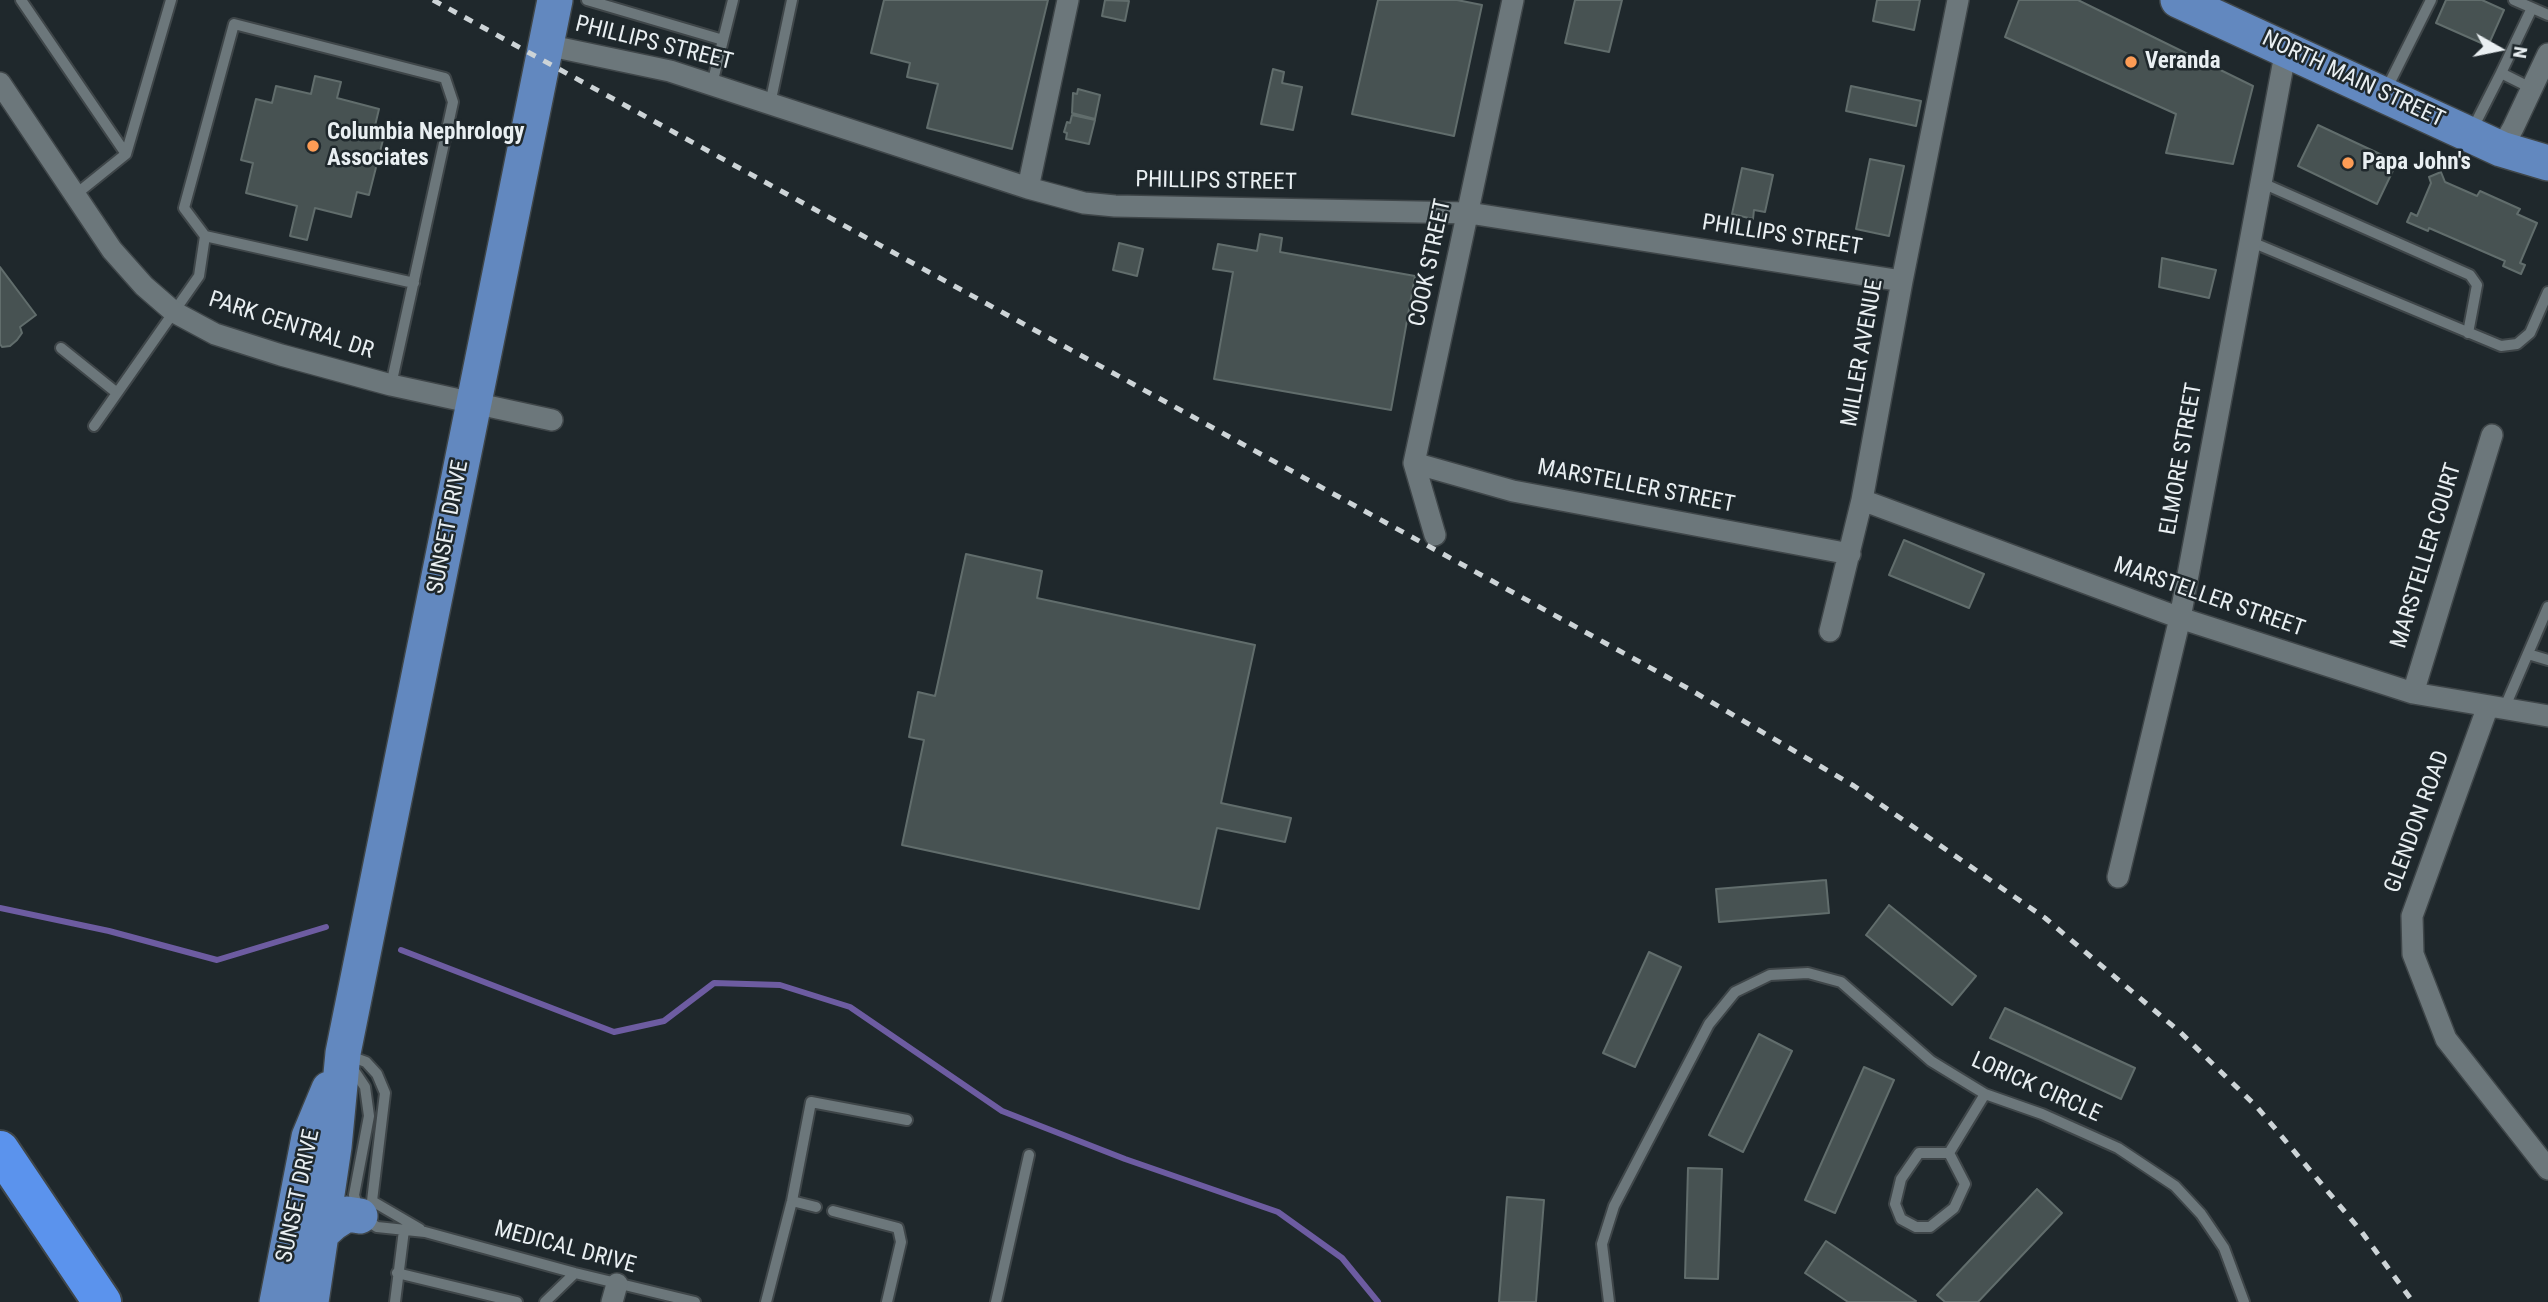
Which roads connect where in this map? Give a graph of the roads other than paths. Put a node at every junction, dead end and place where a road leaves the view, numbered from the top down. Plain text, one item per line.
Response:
1 (21, 0) edge
2 (171, 0) edge
3 (555, 0) edge
4 (587, 0) edge
5 (733, 0) edge
6 (792, 0) edge
7 (1068, 0) edge
8 (1513, 0) edge
9 (1958, 0) edge
10 (2178, 0) edge
11 (2431, 0) edge
12 (2514, 0) edge
13 (602, 2) edge
14 (2532, 8) junction
15 (2548, 15) edge
16 (723, 40) junction
17 (546, 45) junction
18 (2286, 49) junction
19 (2548, 54) edge
20 (2501, 74) junction
21 (0, 83) edge
22 (712, 84) junction
23 (2532, 88) junction
24 (2383, 96) junction
25 (771, 104) junction
26 (2470, 134) junction
27 (126, 153) junction
28 (2531, 161) edge
29 (2260, 182) junction
30 (1028, 188) junction
31 (75, 195) junction
32 (1469, 213) junction
33 (205, 236) junction
34 (2249, 241) junction
35 (1902, 281) junction
36 (414, 283) junction
37 (2548, 292) edge
38 (174, 312) junction
39 (2468, 332) junction
40 (61, 348) dead end
41 (391, 385) junction
42 (117, 393) junction
43 (474, 405) junction
44 (552, 420) dead end
45 (94, 426) dead end
46 (2492, 435) dead end
47 (1414, 463) junction
48 (1862, 499) junction
49 (1435, 535) dead end
50 (1850, 554) junction
51 (2548, 607) edge
52 (2180, 618) junction
53 (1830, 631) dead end
54 (2528, 654) junction
55 (2548, 660) edge
56 (2413, 693) junction
57 (2496, 708) junction
58 (2548, 716) edge
59 (2118, 877) dead end
60 (343, 1053) junction
61 (1985, 1094) junction
62 (907, 1120) dead end
63 (0, 1150) edge
64 (1949, 1153) junction
65 (1029, 1155) dead end
66 (2548, 1169) edge
67 (792, 1201) junction
68 (816, 1207) dead end
69 (833, 1211) dead end
70 (360, 1216) junction
71 (404, 1230) junction
72 (425, 1232) junction
73 (322, 1233) junction
74 (397, 1273) junction
75 (575, 1273) junction
76 (615, 1293) edge
77 (102, 1302) edge
78 (277, 1302) edge
79 (311, 1302) edge
80 (395, 1302) edge
81 (517, 1302) edge
82 (545, 1302) edge
83 (695, 1302) edge
84 (766, 1302) edge
85 (887, 1302) edge
86 (996, 1302) edge
87 (1609, 1302) edge
88 (2244, 1302) edge

1 - 27 lane
2 - 27 lane
3 - 17 main road, SUNSET DRIVE
4 - 13 lane
5 - 16 lane
6 - 25 lane
7 - 30 street
8 - 32 street, COOK STREET
9 - 35 street, MILLER AVENUE
10 - 18 main road, NORTH MAIN STREET
11 - 24 lane
12 - 14 lane
13 - 16 lane
14 - 15 lane
14 - 20 lane
16 - 22 lane
17 - 22 street, PHILLIPS STREET
17 - 43 main road, SUNSET DRIVE
18 - 24 main road, NORTH MAIN STREET
18 - 29 street, ELMORE STREET
19 - 23 street
20 - 23 lane
20 - 26 lane
21 - 31 street, PARK CENTRAL DR
22 - 25 street, PHILLIPS STREET
23 - 28 street
24 - 26 main road, NORTH MAIN STREET
25 - 30 street, PHILLIPS STREET
26 - 28 main road, NORTH MAIN STREET
27 - 31 lane
29 - 34 street, ELMORE STREET
29 - 39 lane
30 - 32 street, PHILLIPS STREET
31 - 38 street, PARK CENTRAL DR
32 - 35 street, PHILLIPS STREET
32 - 47 street, COOK STREET
33 - 36 lane
33 - 36 lane
33 - 38 lane
34 - 39 lane
34 - 52 street, ELMORE STREET
35 - 48 street, MILLER AVENUE
36 - 41 lane
37 - 39 lane
38 - 41 street, PARK CENTRAL DR
38 - 42 lane
40 - 42 lane
41 - 43 street, PARK CENTRAL DR
42 - 45 lane
43 - 44 street, PARK CENTRAL DR
43 - 60 main road, SUNSET DRIVE
46 - 56 street, MARSTELLER COURT
47 - 49 street, COOK STREET
47 - 50 street, MARSTELLER STREET
48 - 50 street, MILLER AVENUE
48 - 52 street, MARSTELLER STREET
50 - 53 street, MILLER AVENUE
51 - 54 lane
52 - 56 street, MARSTELLER STREET
52 - 59 street, ELMORE STREET
54 - 55 lane
54 - 57 lane
56 - 57 street, MARSTELLER STREET
57 - 58 street, MARSTELLER STREET
57 - 66 street, GLENDON ROAD
60 - 70 lane
60 - 72 lane, MEDICAL DRIVE
60 - 73 main road, SUNSET DRIVE
60 - 78 main road, SUNSET DRIVE
61 - 64 lane
61 - 87 lane, LORICK CIRCLE
61 - 88 lane, LORICK CIRCLE
62 - 67 lane
63 - 77 highway
64 - 64 lane
65 - 86 lane
67 - 68 lane
67 - 84 lane
69 - 85 lane
70 - 71 lane, MEDICAL DRIVE
70 - 73 main road
71 - 72 lane, MEDICAL DRIVE
71 - 74 lane
72 - 75 lane, MEDICAL DRIVE
73 - 79 main road, SUNSET DRIVE
74 - 80 lane
74 - 81 lane
75 - 76 lane, MEDICAL DRIVE
75 - 82 lane
76 - 83 lane, MEDICAL DRIVE

